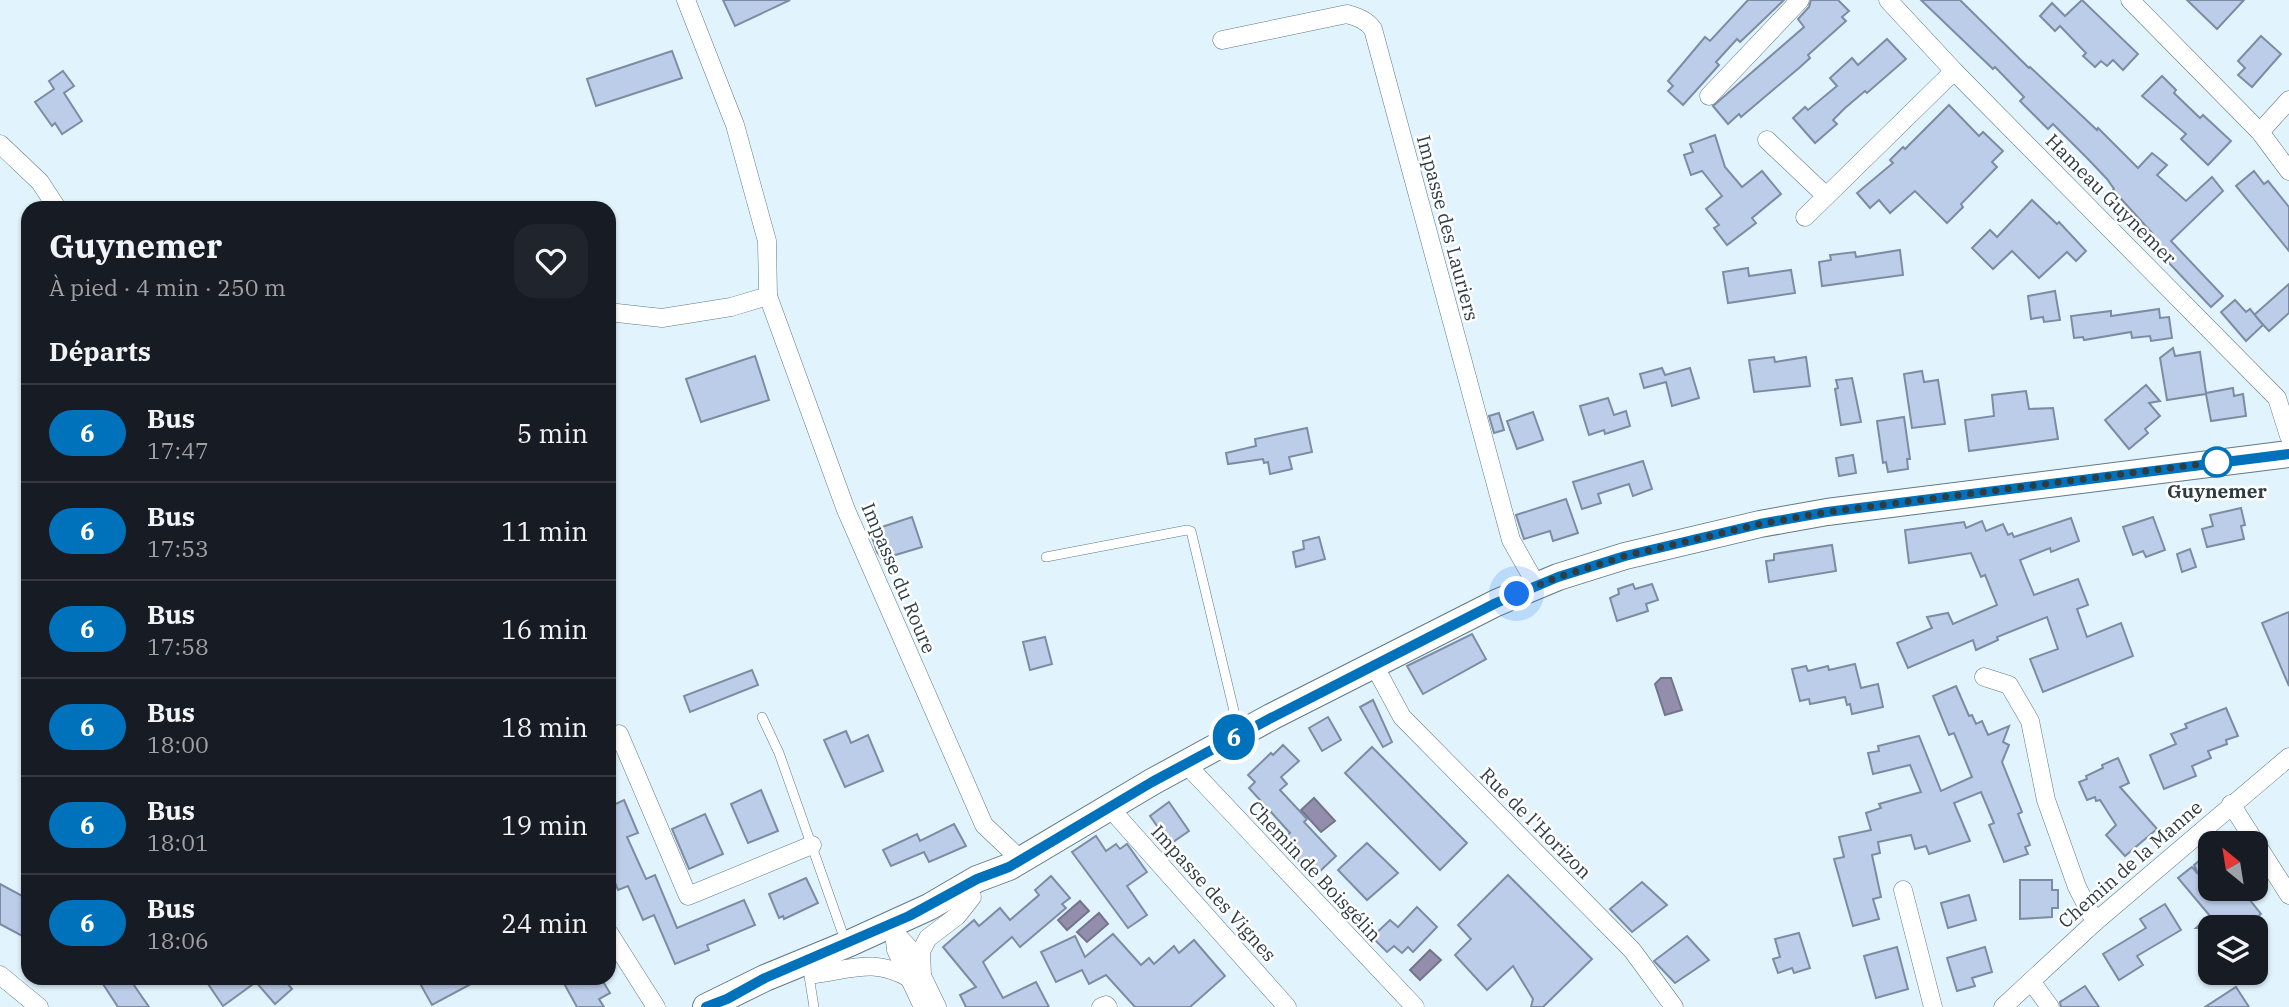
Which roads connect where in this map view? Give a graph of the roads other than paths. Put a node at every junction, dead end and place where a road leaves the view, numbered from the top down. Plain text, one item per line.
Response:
1 (686, 0) edge
2 (1801, 0) edge
3 (1888, 0) edge
4 (2130, 0) edge
5 (1222, 40) dead end
6 (1954, 71) junction
7 (1709, 96) dead end
8 (2289, 100) edge
9 (2260, 132) junction
10 (1767, 140) dead end
11 (0, 144) edge
12 (2289, 171) edge
13 (1826, 196) junction
14 (52, 201) edge
15 (1805, 217) dead end
16 (768, 296) junction
17 (617, 313) dead end
18 (2289, 436) edge
19 (2289, 454) edge
20 (1046, 557) dead end
21 (1537, 586) junction
22 (1374, 666) junction
23 (1984, 677) dead end
24 (762, 717) dead end
25 (619, 734) dead end
26 (1240, 734) junction
27 (2289, 757) edge
28 (1186, 764) junction
29 (2231, 804) junction
30 (1109, 807) junction
31 (812, 845) junction
32 (1015, 863) junction
33 (1903, 890) dead end
34 (970, 891) junction
35 (2289, 895) edge
36 (2095, 922) junction
37 (896, 938) junction
38 (616, 944) edge
39 (847, 944) junction
40 (810, 971) junction
41 (0, 975) edge
42 (916, 977) junction
43 (2031, 981) junction
44 (717, 1003) edge
45 (39, 1007) edge
46 (656, 1007) edge
47 (814, 1007) edge
48 (923, 1007) edge
49 (937, 1007) edge
50 (1101, 1007) edge
51 (1108, 1007) edge
52 (1287, 1007) edge
53 (1415, 1007) edge
54 (1674, 1007) edge
55 (1933, 1007) edge
56 (2003, 1007) edge
57 (2050, 1007) edge

1 - 16 street, Impasse du Roure
2 - 7 street
3 - 6 street, Hameau Guynemer
4 - 9 street
5 - 21 street, Impasse des Lauriers
6 - 13 street
6 - 18 street, Hameau Guynemer
8 - 9 street
9 - 12 street
10 - 13 street
11 - 14 street
13 - 15 street
16 - 17 street
16 - 32 street, Impasse du Roure
19 - 21 main road
20 - 26 lane
21 - 22 main road
22 - 26 main road
22 - 54 street, Rue de l'Horizon
23 - 36 street
24 - 31 lane
25 - 31 street
26 - 28 main road
27 - 29 street, Chemin de la Manne
28 - 30 main road
28 - 53 street, Chemin de Boisgélin
29 - 35 street
29 - 36 street, Chemin de la Manne
30 - 32 main road
30 - 52 street, Impasse des Vignes
31 - 39 lane
32 - 34 main road
33 - 55 street
34 - 37 main road
34 - 39 main road
34 - 42 street
36 - 43 street, Chemin de la Manne
37 - 40 main road
37 - 42 street
38 - 46 street
39 - 40 main road
40 - 42 street
40 - 44 main road
40 - 47 lane
41 - 45 street
42 - 48 street
42 - 49 street
43 - 56 street, Chemin de la Manne
43 - 57 street
50 - 51 street

